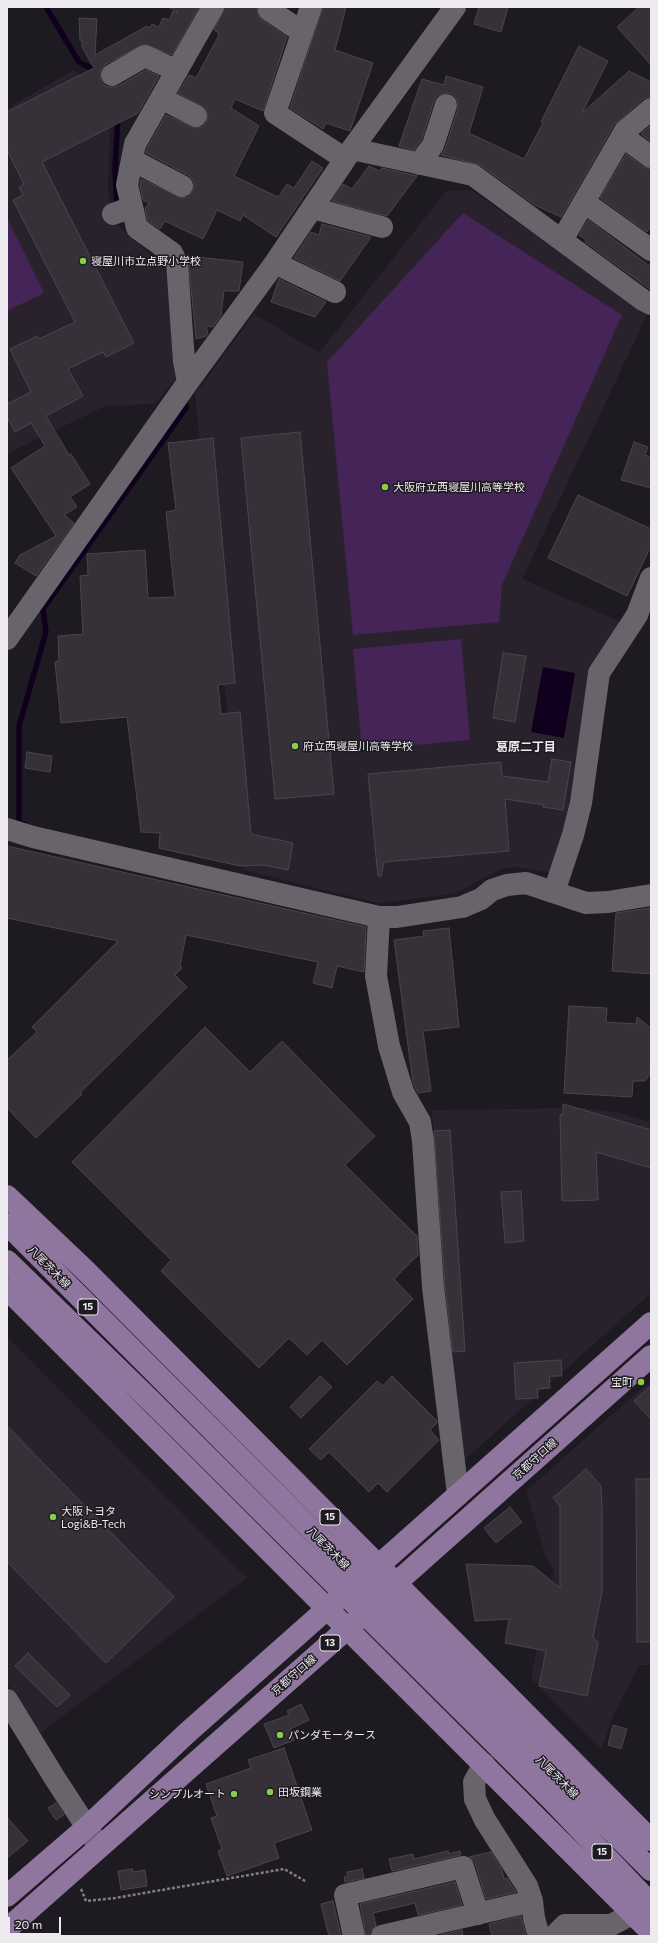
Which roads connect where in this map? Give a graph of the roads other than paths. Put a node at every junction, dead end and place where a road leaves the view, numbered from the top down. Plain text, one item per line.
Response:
1 (213, 7) edge
2 (311, 7) edge
3 (454, 7) edge
4 (269, 10) dead end
5 (302, 32) junction
6 (177, 71) junction
7 (112, 75) dead end
8 (161, 98) junction
9 (446, 106) dead end
10 (651, 109) edge
11 (196, 116) dead end
12 (622, 136) junction
13 (348, 154) junction
14 (651, 157) edge
15 (132, 160) junction
16 (419, 164) junction
17 (182, 186) dead end
18 (584, 202) junction
19 (312, 208) junction
20 (382, 227) dead end
21 (562, 240) junction
22 (651, 250) edge
23 (275, 263) junction
24 (335, 292) dead end
25 (651, 304) edge
26 (188, 382) junction
27 (651, 578) edge
28 (7, 638) edge
29 (7, 829) edge
30 (555, 887) junction
31 (651, 895) edge
32 (379, 917) junction
33 (7, 1196) edge
34 (7, 1224) edge
35 (7, 1261) edge
36 (7, 1289) edge
37 (651, 1323) edge
38 (651, 1356) edge
39 (458, 1495) junction
40 (379, 1566) junction
41 (396, 1583) junction
42 (326, 1609) junction
43 (347, 1629) junction
44 (7, 1700) edge
45 (484, 1764) junction
46 (559, 1793) junction
47 (87, 1827) junction
48 (651, 1840) edge
49 (99, 1846) junction
50 (651, 1870) edge
51 (7, 1896) edge
52 (532, 1901) junction
53 (642, 1909) edge
54 (478, 1914) junction
55 (7, 1928) edge
56 (651, 1932) edge
57 (354, 1936) edge
58 (382, 1936) edge
59 (539, 1936) edge
60 (554, 1936) edge

1 - 6 street
2 - 5 street
3 - 13 street
4 - 5 street
5 - 13 street
6 - 7 street
6 - 8 street
8 - 11 street
8 - 15 street
9 - 16 street
10 - 12 street
12 - 14 street
12 - 18 street
13 - 16 street
13 - 19 street
15 - 17 street
15 - 26 street
16 - 21 street
18 - 21 street
18 - 22 street
19 - 20 street
19 - 23 street
21 - 25 street
23 - 24 street
23 - 26 street
26 - 28 street
27 - 30 street
29 - 32 street
30 - 31 street
30 - 32 street
32 - 39 street
33 - 40 main road, 15
34 - 46 main road, 八尾茨木線 / 15
35 - 46 main road, 八尾茨木線 / 15
36 - 42 main road, 15
37 - 39 main road, 13
38 - 41 main road, 京都守口線 / 13
39 - 40 main road, 13
40 - 41 main road, 15
40 - 42 main road, 13
41 - 43 main road, 京都守口線 / 13
41 - 48 main road, 15
42 - 43 main road, 15
42 - 47 main road, 13
43 - 45 main road, 15
43 - 49 main road, 京都守口線 / 13
44 - 47 street
45 - 52 street
45 - 53 main road, 15
46 - 50 main road, 八尾茨木線 / 15
46 - 53 main road, 八尾茨木線 / 15
47 - 49 street
47 - 51 main road, 13
49 - 55 main road, 京都守口線 / 13
52 - 54 street
52 - 59 street
53 - 56 main road, 15
53 - 60 street
54 - 57 street
54 - 58 street

